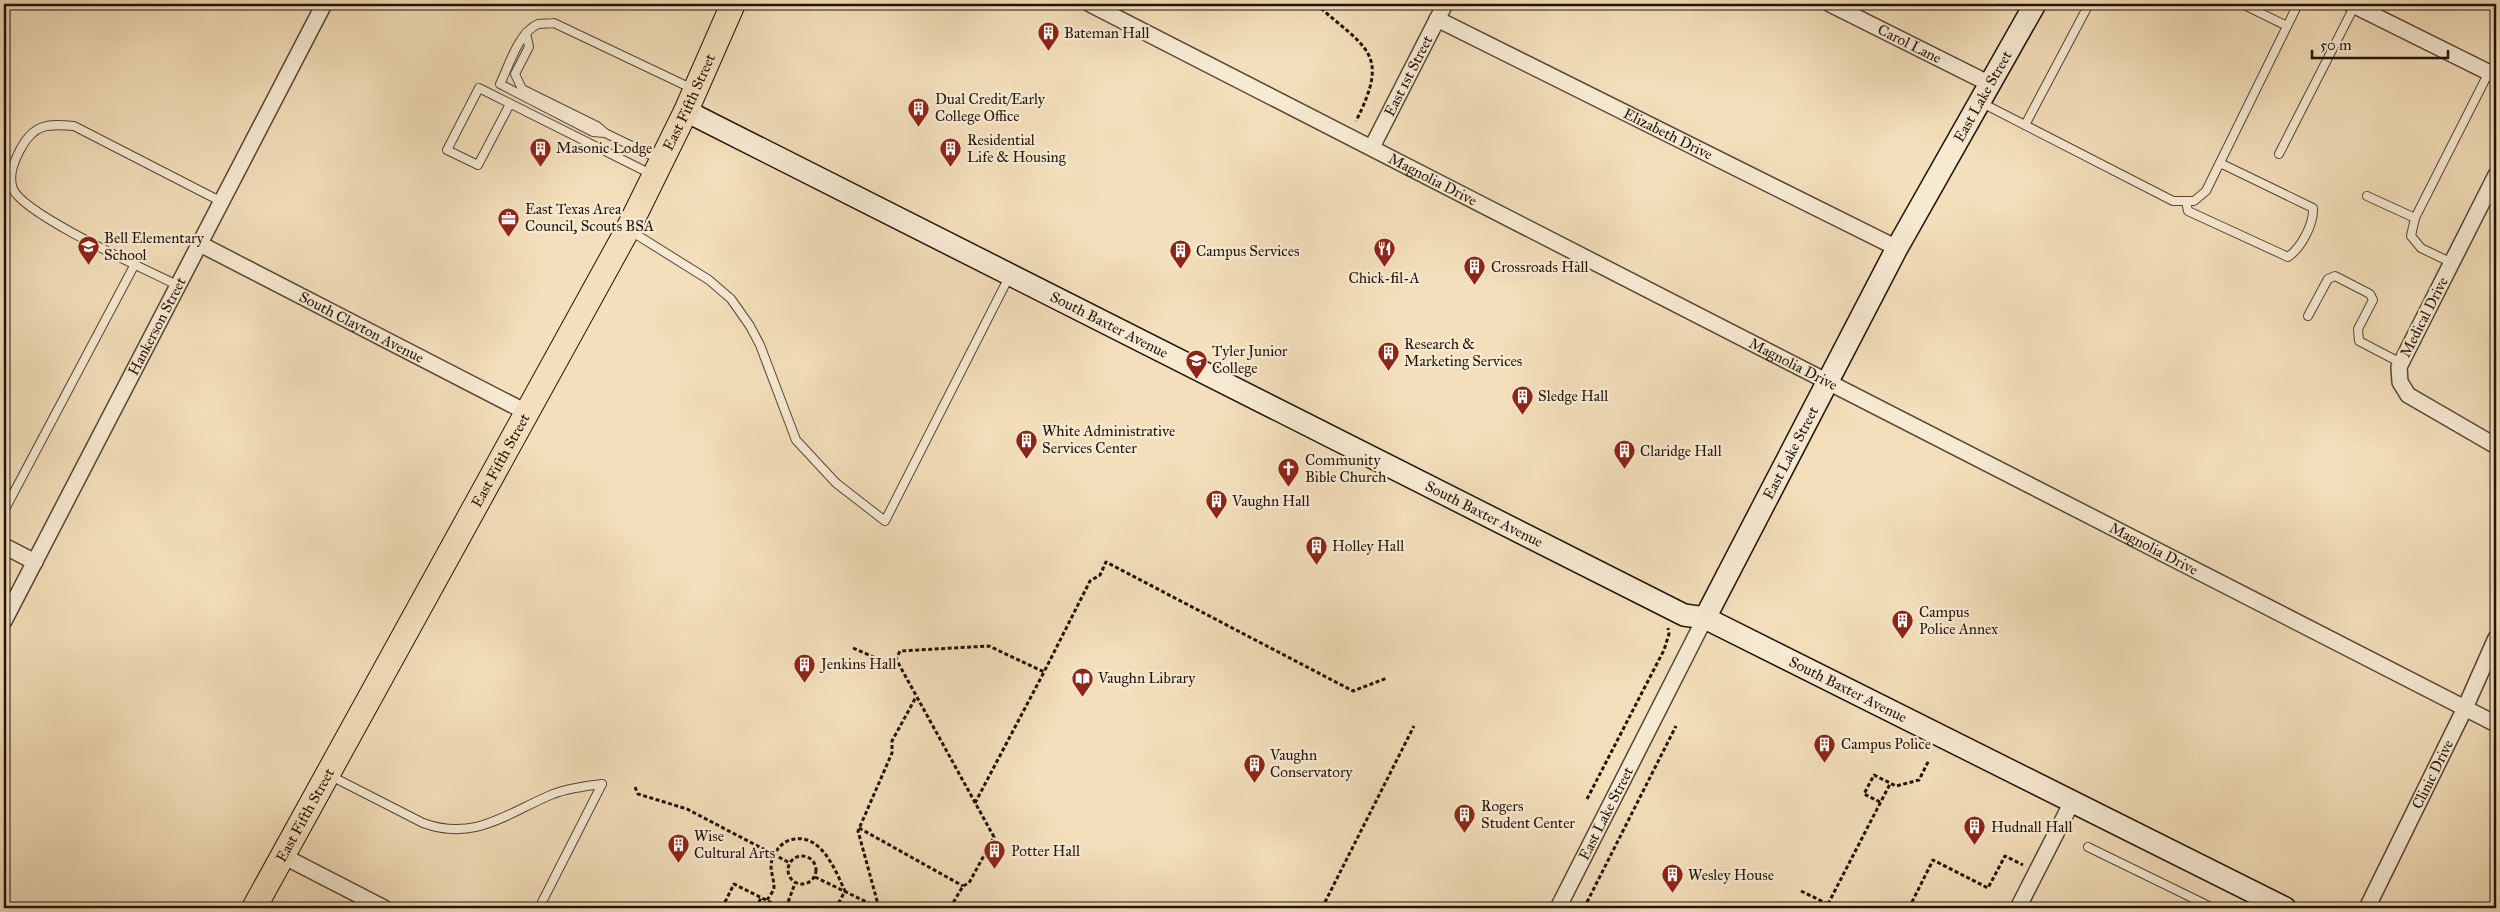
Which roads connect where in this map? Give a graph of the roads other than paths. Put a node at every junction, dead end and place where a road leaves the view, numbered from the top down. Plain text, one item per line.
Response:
1 (324, 4) edge
2 (732, 4) edge
3 (1090, 4) edge
4 (1445, 4) edge
5 (1830, 4) edge
6 (2035, 4) edge
7 (2089, 4) edge
8 (2242, 4) edge
9 (2298, 4) edge
10 (2353, 5) edge
11 (1437, 19) junction
12 (2287, 26) junction
13 (526, 33) junction
14 (2493, 74) edge
15 (1985, 93) junction
16 (690, 101) junction
17 (510, 104) junction
18 (2025, 125) junction
19 (605, 133) junction
20 (1372, 147) junction
21 (2279, 154) dead end
22 (2220, 162) junction
23 (657, 167) junction
24 (2496, 175) edge
25 (2367, 196) dead end
26 (2186, 200) junction
27 (220, 201) junction
28 (2415, 218) junction
29 (628, 229) junction
30 (198, 243) junction
31 (1897, 248) junction
32 (2452, 263) junction
33 (135, 264) junction
34 (1010, 275) junction
35 (177, 284) junction
36 (2308, 316) dead end
37 (2401, 363) junction
38 (1828, 382) junction
39 (526, 412) junction
40 (2496, 446) edge
41 (4, 511) edge
42 (4, 546) edge
43 (35, 562) junction
44 (1705, 618) junction
45 (4, 621) edge
46 (2496, 638) edge
47 (2465, 708) junction
48 (2496, 724) edge
49 (328, 774) junction
50 (2072, 802) junction
51 (2088, 847) dead end
52 (283, 856) junction
53 (254, 908) edge
54 (383, 908) edge
55 (539, 908) edge
56 (1558, 908) edge
57 (2018, 908) edge
58 (2213, 908) edge
59 (2285, 908) edge
60 (2366, 908) edge

1 - 27 street, Hankerson Street
2 - 16 main road, East Fifth Street
3 - 20 street, Magnolia Drive
4 - 11 street, East 1st Street
5 - 15 street, Carol Lane
6 - 15 street, East Lake Street
7 - 18 lane
8 - 12 lane
9 - 12 lane
10 - 14 street
10 - 21 lane
11 - 20 street, East 1st Street
11 - 31 street, Elizabeth Drive
12 - 22 lane
13 - 16 lane
13 - 19 lane
13 - 19 lane
14 - 28 lane
15 - 18 lane
15 - 31 street, East Lake Street
16 - 23 main road, East Fifth Street
16 - 34 street, South Baxter Avenue
17 - 17 lane
17 - 23 lane
18 - 26 lane
19 - 23 lane
20 - 38 street, Magnolia Drive
22 - 26 lane
22 - 26 lane
23 - 29 main road, East Fifth Street
24 - 32 street, Medical Drive
25 - 28 lane
27 - 30 street, Hankerson Street
27 - 33 lane
28 - 32 lane
29 - 34 lane
29 - 39 main road, East Fifth Street
30 - 35 street, Hankerson Street
30 - 39 street, South Clayton Avenue
31 - 38 street, East Lake Street
32 - 37 street, Medical Drive
33 - 35 lane
33 - 41 lane
34 - 44 street, South Baxter Avenue
35 - 43 street, Hankerson Street
36 - 37 lane
37 - 40 street, Medical Drive
38 - 44 street, East Lake Street
38 - 47 street, Magnolia Drive
39 - 49 main road, East Fifth Street
42 - 43 street
43 - 45 street, Hankerson Street
44 - 50 street, South Baxter Avenue
44 - 56 street, East Lake Street
46 - 47 street, Clinic Drive
47 - 48 street, Magnolia Drive
47 - 60 street, Clinic Drive
49 - 52 main road, East Fifth Street
49 - 55 lane
50 - 57 street
50 - 59 street, South Baxter Avenue
51 - 58 lane
52 - 53 main road, East Fifth Street
52 - 54 street

